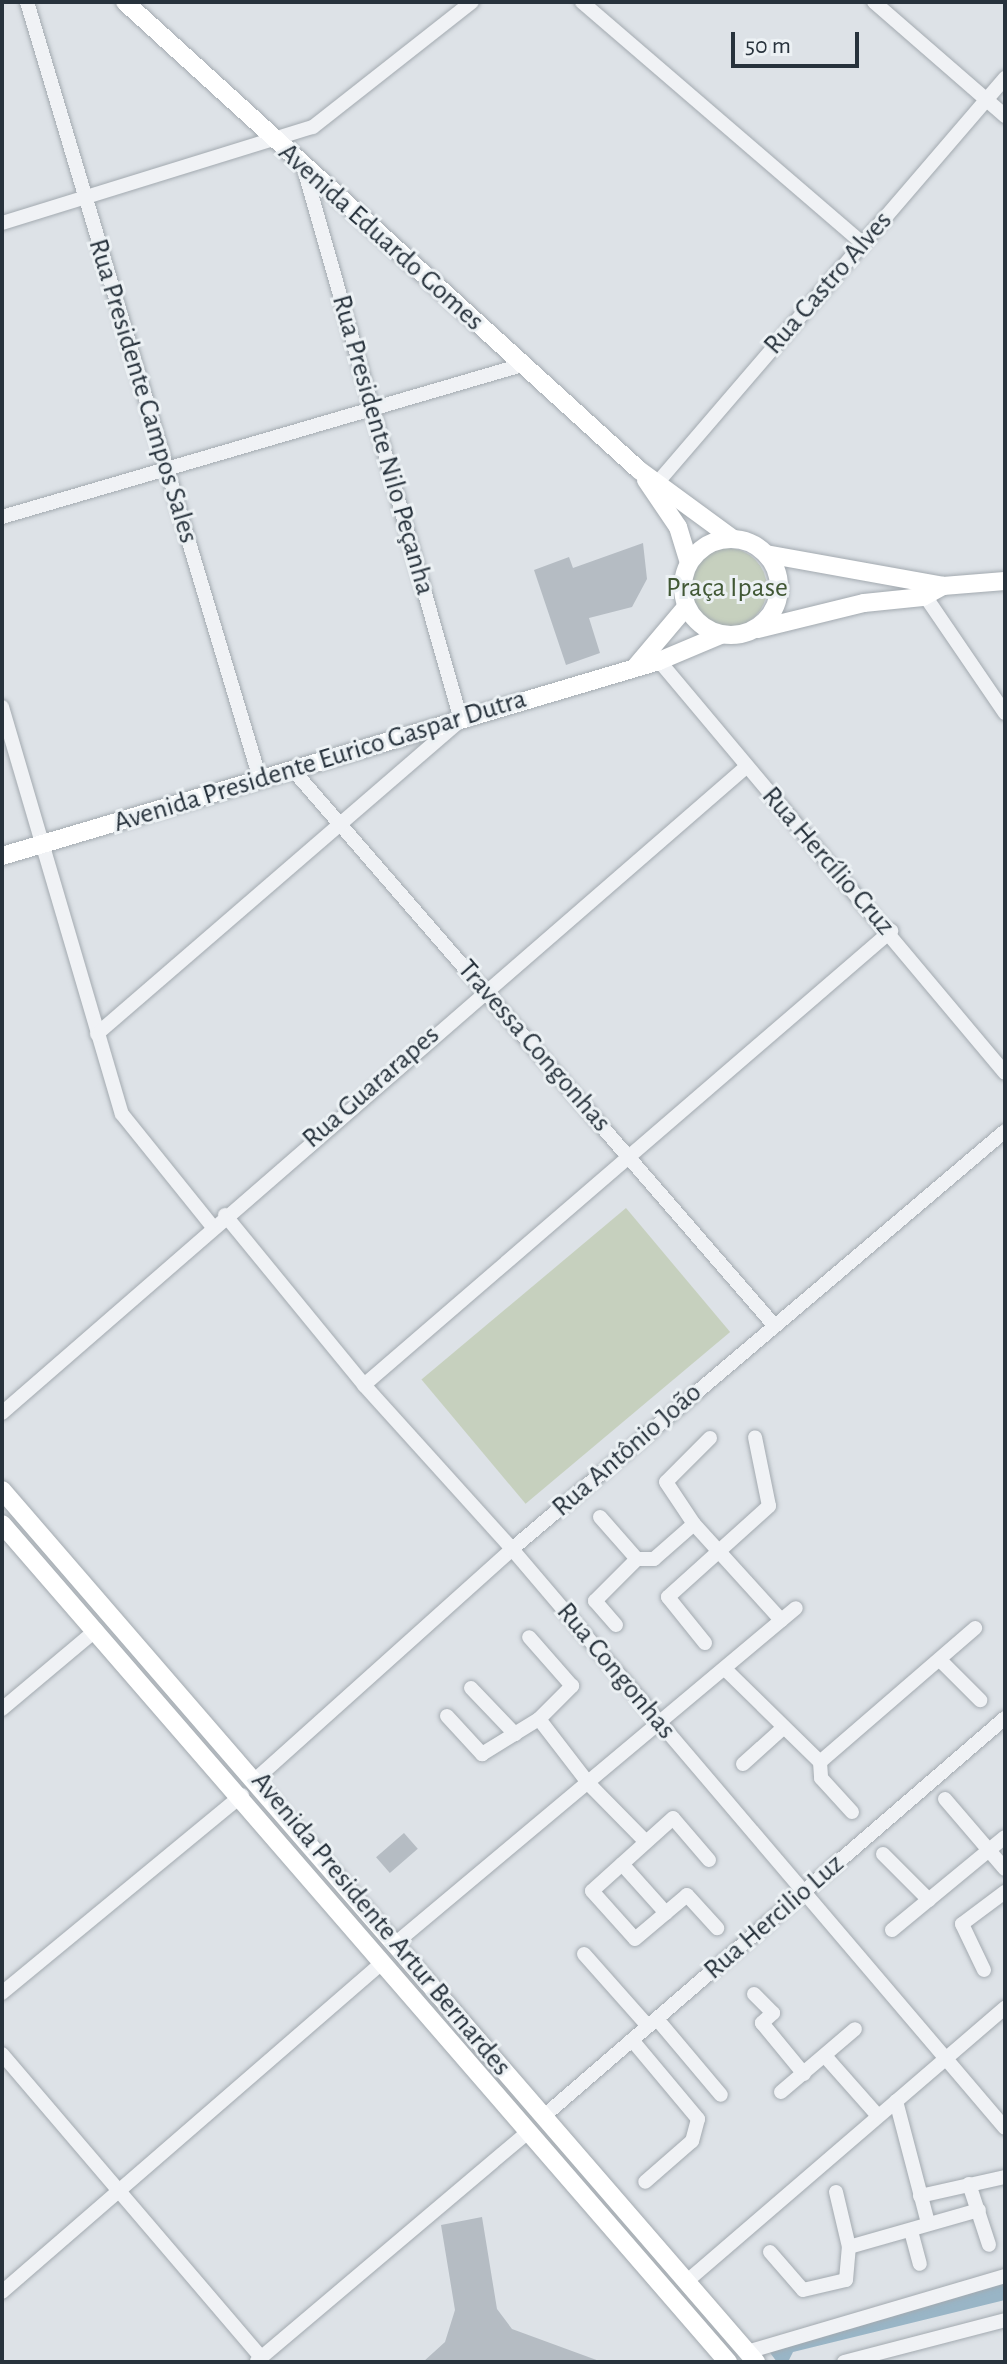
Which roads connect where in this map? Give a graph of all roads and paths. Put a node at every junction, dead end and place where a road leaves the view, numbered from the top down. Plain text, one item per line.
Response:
1 (27, 2) edge
2 (125, 2) edge
3 (472, 2) edge
4 (582, 2) edge
5 (874, 2) edge
6 (1005, 78) edge
7 (986, 100) junction
8 (1005, 116) edge
9 (276, 141) junction
10 (304, 169) junction
11 (85, 198) junction
12 (2, 223) edge
13 (862, 243) junction
14 (522, 365) junction
15 (373, 405) junction
16 (166, 469) junction
17 (654, 486) junction
18 (2, 517) edge
19 (732, 538) junction
20 (766, 554) junction
21 (689, 562) junction
22 (1005, 571) edge
23 (919, 578) junction
24 (1005, 581) edge
25 (963, 582) junction
26 (943, 586) junction
27 (923, 597) junction
28 (686, 607) junction
29 (753, 631) junction
30 (721, 635) junction
31 (654, 655) junction
32 (2, 707) edge
33 (1005, 713) edge
34 (461, 720) junction
35 (746, 767) junction
36 (293, 770) junction
37 (260, 779) junction
38 (344, 826) junction
39 (44, 843) junction
40 (2, 856) edge
41 (891, 931) junction
42 (485, 989) junction
43 (97, 1034) junction
44 (1005, 1073) edge
45 (1005, 1131) edge
46 (629, 1156) junction
47 (225, 1215) junction
48 (212, 1226) junction
49 (773, 1324) junction
50 (364, 1385) junction
51 (2, 1413) edge
52 (755, 1437) dead end
53 (710, 1438) dead end
54 (2, 1490) edge
55 (600, 1517) dead end
56 (2, 1524) edge
57 (694, 1524) junction
58 (512, 1549) junction
59 (717, 1551) junction
60 (637, 1559) junction
61 (796, 1608) dead end
62 (781, 1620) junction
63 (616, 1625) dead end
64 (975, 1628) dead end
65 (96, 1630) junction
66 (529, 1637) dead end
67 (705, 1643) dead end
68 (940, 1660) junction
69 (725, 1669) junction
70 (471, 1688) dead end
71 (980, 1700) dead end
72 (2, 1709) edge
73 (447, 1716) dead end
74 (1005, 1718) edge
75 (539, 1719) junction
76 (662, 1724) junction
77 (783, 1728) junction
78 (515, 1734) junction
79 (820, 1762) junction
80 (743, 1764) dead end
81 (257, 1778) junction
82 (589, 1784) junction
83 (242, 1795) junction
84 (945, 1799) dead end
85 (852, 1812) dead end
86 (1005, 1837) edge
87 (646, 1842) junction
88 (990, 1851) junction
89 (883, 1854) dead end
90 (709, 1860) dead end
91 (622, 1864) junction
92 (1005, 1869) edge
93 (805, 1891) junction
94 (1005, 1892) edge
95 (929, 1900) junction
96 (666, 1913) junction
97 (717, 1928) dead end
98 (892, 1930) dead end
99 (397, 1942) junction
100 (584, 1954) dead end
101 (383, 1962) junction
102 (984, 1970) dead end
103 (2, 1993) edge
104 (754, 1994) dead end
105 (1005, 2008) edge
106 (652, 2022) junction
107 (855, 2029) dead end
108 (632, 2040) junction
109 (2, 2054) edge
110 (825, 2056) junction
111 (944, 2060) junction
112 (804, 2074) junction
113 (781, 2092) dead end
114 (721, 2095) dead end
115 (896, 2101) junction
116 (544, 2116) junction
117 (878, 2116) junction
118 (1005, 2128) edge
119 (526, 2134) junction
120 (1005, 2177) edge
121 (645, 2182) dead end
122 (969, 2184) junction
123 (119, 2191) junction
124 (836, 2192) dead end
125 (920, 2196) junction
126 (979, 2210) junction
127 (928, 2223) junction
128 (911, 2231) junction
129 (989, 2245) dead end
130 (849, 2247) junction
131 (770, 2252) dead end
132 (920, 2264) dead end
133 (1005, 2276) edge
134 (686, 2282) junction
135 (2, 2292) edge
136 (1005, 2320) edge
137 (752, 2357) edge
138 (258, 2359) edge
139 (728, 2362) edge
140 (844, 2362) edge

1 - 11 street, Rua Presidente Campos Sales
2 - 9 street, Avenida Eduardo Gomes
3 - 9 street
4 - 13 street
5 - 7 street
6 - 7 street, Rua Castro Alves
7 - 8 street
7 - 13 street, Rua Castro Alves
9 - 10 street, Avenida Eduardo Gomes
9 - 11 street
10 - 14 street, Avenida Eduardo Gomes
10 - 15 street, Rua Presidente Nilo Peçanha
11 - 12 street
11 - 16 street, Rua Presidente Campos Sales
13 - 17 street, Rua Castro Alves
14 - 15 street
14 - 17 street, Avenida Eduardo Gomes
15 - 16 street
15 - 34 street, Rua Presidente Nilo Peçanha
16 - 18 street
16 - 37 street, Rua Presidente Campos Sales
17 - 19 street, Avenida Eduardo Gomes
17 - 21 street
19 - 20 street
19 - 21 street
20 - 23 street
20 - 29 street
21 - 28 street
22 - 25 street
23 - 26 street
23 - 27 street
24 - 25 street
25 - 26 street
26 - 27 street
27 - 29 street
27 - 33 street
28 - 30 street
28 - 31 street, Avenida Presidente Eurico Gaspar Dutra
29 - 30 street
30 - 31 street, Avenida Presidente Eurico Gaspar Dutra
31 - 34 street, Avenida Presidente Eurico Gaspar Dutra
31 - 35 street, Rua Hercílio Cruz
32 - 39 street
34 - 36 street, Avenida Presidente Eurico Gaspar Dutra
34 - 38 street
35 - 41 street, Rua Hercílio Cruz
35 - 42 street, Rua Guararapes
36 - 37 street, Avenida Presidente Eurico Gaspar Dutra
36 - 38 street, Travessa Congonhas
37 - 39 street, Avenida Presidente Eurico Gaspar Dutra
38 - 42 street, Travessa Congonhas
38 - 43 street
39 - 40 street, Avenida Presidente Eurico Gaspar Dutra
39 - 43 street
41 - 44 street, Rua Hercílio Cruz
41 - 46 street
42 - 46 street, Travessa Congonhas
42 - 47 street, Rua Guararapes
43 - 48 street
45 - 49 street, Rua Antônio João
46 - 49 street, Travessa Congonhas
46 - 50 street
47 - 48 street, Rua Guararapes
47 - 50 street, Rua Congonhas
48 - 51 street, Rua Guararapes
49 - 58 street, Rua Antônio João
50 - 58 street, Rua Congonhas
52 - 59 street
53 - 57 street
54 - 81 street, Avenida Presidente Artur Bernardes
55 - 60 street
56 - 65 street, Avenida Presidente Artur Bernardes
57 - 59 street
57 - 60 street
58 - 76 street, Rua Congonhas
58 - 81 street, Rua Antônio João
59 - 62 street
59 - 67 street
60 - 63 street
61 - 62 street
62 - 69 street
64 - 68 street
65 - 72 street
65 - 83 street, Avenida Presidente Artur Bernardes
66 - 75 street
68 - 71 street
68 - 79 street
69 - 76 street
69 - 77 street
70 - 78 street
73 - 78 street
74 - 93 street, Rua Hercilio Luz
75 - 78 street
75 - 82 street
76 - 82 street
76 - 93 street, Rua Congonhas
77 - 79 street
77 - 80 street
79 - 85 street
81 - 99 street, Avenida Presidente Artur Bernardes
82 - 87 street
82 - 99 street
83 - 101 street, Avenida Presidente Artur Bernardes
83 - 103 street
84 - 88 street
86 - 88 street
87 - 90 street
87 - 91 street
88 - 92 street
88 - 95 street
89 - 95 street
91 - 96 street
91 - 96 street
93 - 106 street, Rua Hercilio Luz
93 - 111 street, Rua Congonhas
94 - 102 street
95 - 98 street
96 - 97 street
99 - 116 street, Avenida Presidente Artur Bernardes
100 - 106 street
101 - 119 street, Avenida Presidente Artur Bernardes
101 - 123 street
104 - 112 street
105 - 111 street
106 - 108 street, Rua Hercilio Luz
106 - 114 street
107 - 110 street
108 - 116 street, Rua Hercilio Luz
108 - 121 street
109 - 123 street
110 - 112 street
110 - 117 street
111 - 115 street
111 - 118 street, Rua Congonhas
112 - 113 street
115 - 117 street
115 - 125 street
116 - 134 street, Avenida Presidente Artur Bernardes
117 - 134 street
119 - 138 street
119 - 139 street, Avenida Presidente Artur Bernardes
120 - 122 street
122 - 125 street
122 - 126 street
123 - 135 street
123 - 138 street
124 - 130 street
125 - 127 street
126 - 127 street
126 - 129 street
127 - 128 street
128 - 130 street
128 - 132 street
130 - 131 street
133 - 137 street
134 - 137 street, Avenida Presidente Artur Bernardes
136 - 140 street

